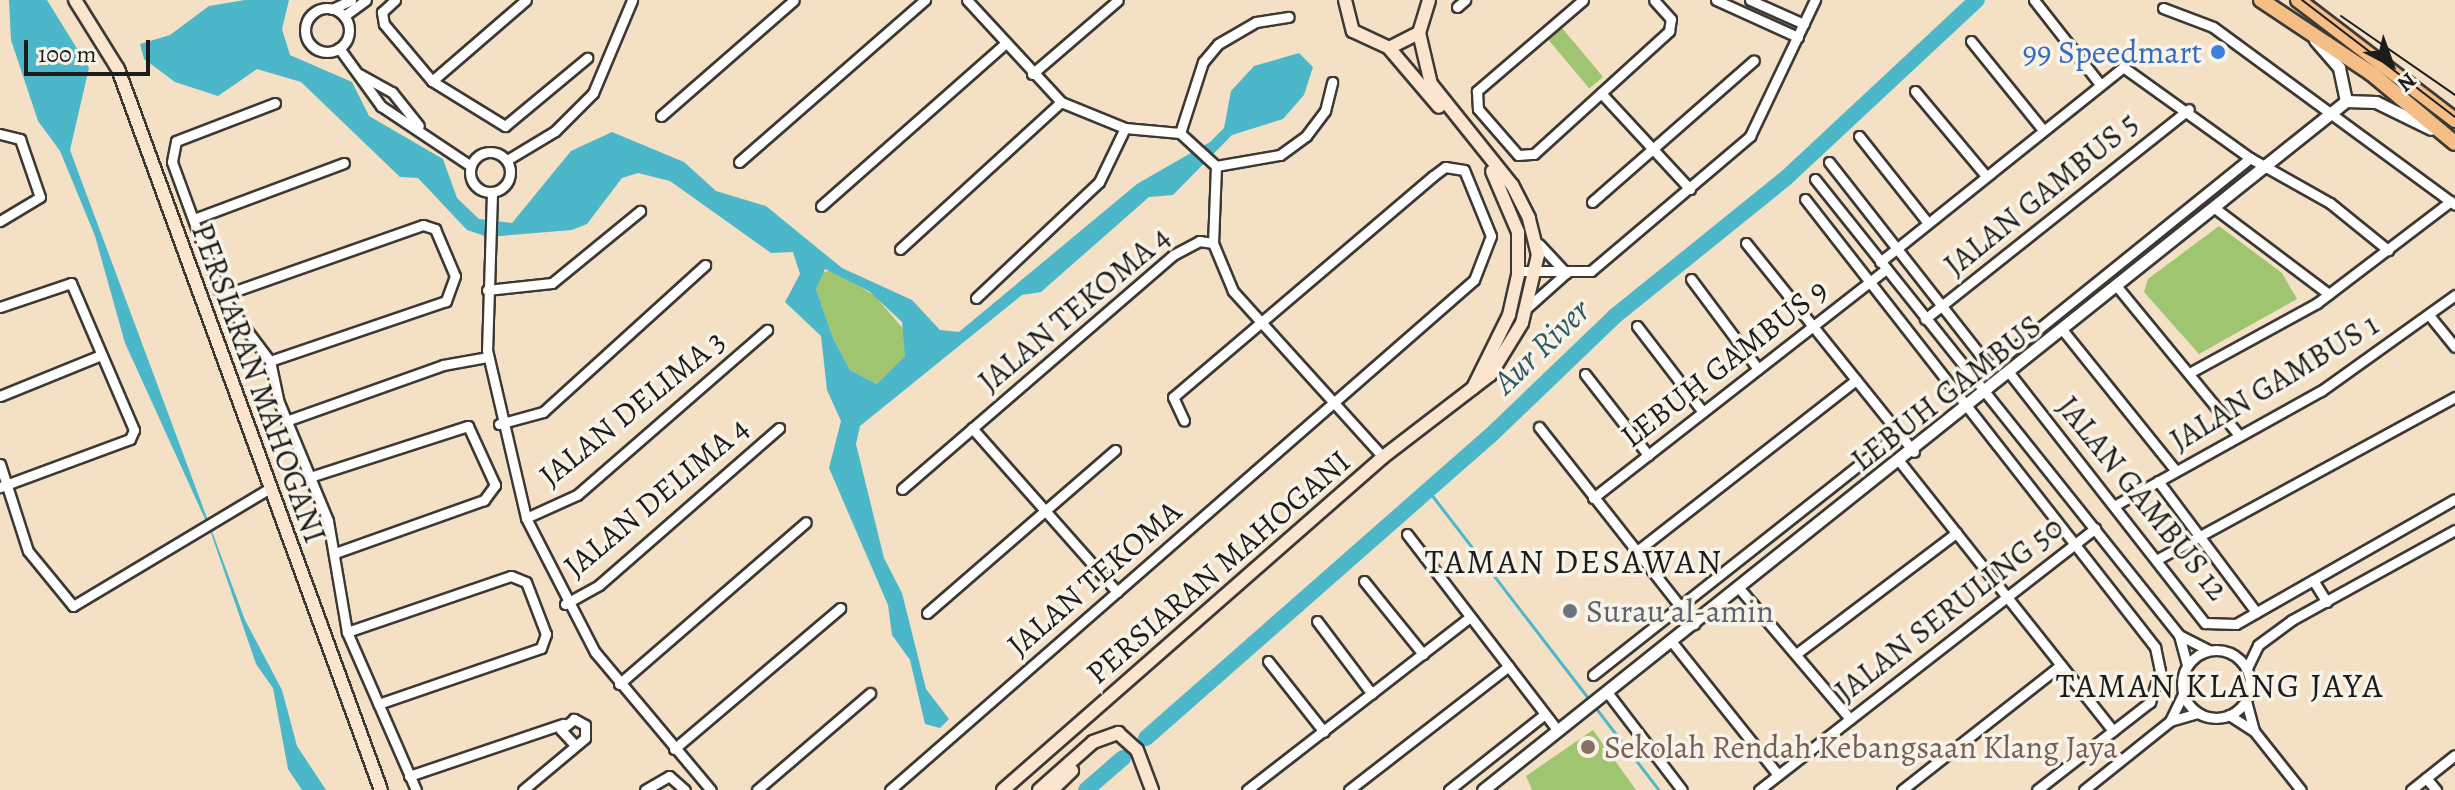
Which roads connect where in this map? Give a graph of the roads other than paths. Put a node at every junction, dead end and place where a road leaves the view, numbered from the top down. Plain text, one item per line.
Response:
1 (75, 0) edge
2 (351, 0) edge
3 (366, 0) edge
4 (395, 0) edge
5 (526, 0) edge
6 (642, 0) edge
7 (794, 0) edge
8 (925, 0) edge
9 (967, 0) edge
10 (1118, 0) edge
11 (1345, 0) edge
12 (1429, 0) edge
13 (1583, 0) edge
14 (1654, 0) edge
15 (1716, 0) edge
16 (1750, 0) edge
17 (1815, 0) edge
18 (2034, 0) edge
19 (2261, 0) edge
20 (2298, 0) edge
21 (631, 2) edge
22 (2163, 8) dead end
23 (332, 9) junction
24 (344, 16) junction
25 (1289, 17) dead end
26 (1804, 24) junction
27 (2301, 27) junction
28 (1419, 33) junction
29 (1798, 37) junction
30 (1971, 41) dead end
31 (1005, 44) junction
32 (339, 48) junction
33 (1389, 48) junction
34 (587, 58) dead end
35 (1754, 60) dead end
36 (359, 74) junction
37 (1032, 74) junction
38 (432, 81) junction
39 (1332, 82) dead end
40 (2099, 83) junction
41 (1915, 91) dead end
42 (1601, 93) junction
43 (2346, 101) junction
44 (1061, 102) junction
45 (275, 103) dead end
46 (2189, 109) junction
47 (2334, 113) junction
48 (661, 116) dead end
49 (2455, 120) edge
50 (1125, 128) junction
51 (421, 129) junction
52 (2043, 130) junction
53 (0, 134) edge
54 (1184, 136) junction
55 (1859, 136) dead end
56 (2453, 141) edge
57 (1653, 149) junction
58 (2250, 158) junction
59 (507, 160) junction
60 (739, 162) dead end
61 (1829, 162) dead end
62 (344, 163) dead end
63 (1214, 163) junction
64 (471, 166) junction
65 (2266, 167) junction
66 (1986, 176) junction
67 (1815, 179) dead end
68 (1690, 189) junction
69 (492, 193) junction
70 (1805, 199) dead end
71 (1592, 202) dead end
72 (2453, 203) edge
73 (821, 206) dead end
74 (2216, 209) junction
75 (640, 211) dead end
76 (194, 219) junction
77 (0, 221) edge
78 (1928, 223) junction
79 (1535, 238) junction
80 (1213, 243) junction
81 (1746, 243) dead end
82 (1897, 248) junction
83 (900, 249) dead end
84 (2388, 250) junction
85 (705, 265) dead end
86 (1883, 265) junction
87 (1519, 271) junction
88 (1536, 272) junction
89 (1566, 273) junction
90 (1691, 279) dead end
91 (1869, 282) junction
92 (2119, 289) junction
93 (487, 290) junction
94 (2329, 294) junction
95 (2455, 295) edge
96 (221, 296) junction
97 (976, 298) dead end
98 (1943, 306) junction
99 (0, 307) edge
100 (1528, 307) junction
101 (2429, 315) junction
102 (1925, 319) junction
103 (1260, 326) junction
104 (1637, 326) dead end
105 (1813, 326) junction
106 (767, 330) dead end
107 (2065, 333) junction
108 (2455, 347) edge
109 (101, 355) junction
110 (488, 357) junction
111 (270, 361) junction
112 (1990, 367) junction
113 (1758, 369) junction
114 (2193, 371) junction
115 (1585, 374) dead end
116 (2011, 375) junction
117 (1856, 380) junction
118 (1974, 381) junction
119 (1473, 388) junction
120 (0, 396) edge
121 (1985, 396) junction
122 (2455, 397) edge
123 (1332, 405) junction
124 (1968, 410) junction
125 (1703, 412) junction
126 (286, 421) junction
127 (1184, 421) dead end
128 (499, 424) junction
129 (1539, 427) dead end
130 (779, 428) dead end
131 (972, 428) junction
132 (1899, 433) junction
133 (2239, 435) junction
134 (1115, 450) dead end
135 (1914, 452) junction
136 (1648, 455) junction
137 (1383, 457) junction
138 (1900, 462) junction
139 (0, 464) edge
140 (2176, 471) junction
141 (313, 476) junction
142 (2158, 481) junction
143 (3, 486) edge
144 (902, 489) dead end
145 (267, 490) junction
146 (1593, 498) junction
147 (2455, 499) edge
148 (2114, 506) junction
149 (1044, 512) junction
150 (526, 518) junction
151 (806, 522) dead end
152 (2095, 528) junction
153 (2455, 530) edge
154 (1956, 533) junction
155 (1407, 534) dead end
156 (2197, 539) junction
157 (2073, 545) junction
158 (1637, 551) junction
159 (335, 553) junction
160 (2156, 560) junction
161 (2313, 580) junction
162 (1364, 581) dead end
163 (1739, 588) junction
164 (1117, 592) junction
165 (2007, 597) junction
166 (2327, 602) junction
167 (565, 604) junction
168 (1680, 605) junction
169 (840, 608) dead end
170 (2256, 612) junction
171 (927, 613) dead end
172 (1470, 617) junction
173 (1317, 621) dead end
174 (1694, 624) junction
175 (347, 632) junction
176 (2179, 635) junction
177 (1672, 642) junction
178 (2258, 645) junction
179 (2208, 650) junction
180 (1423, 654) junction
181 (1796, 654) junction
182 (2234, 654) junction
183 (1268, 661) dead end
184 (2061, 665) junction
185 (2187, 665) junction
186 (1509, 666) junction
187 (2247, 668) junction
188 (1593, 675) dead end
189 (619, 684) junction
190 (870, 693) dead end
191 (1372, 694) junction
192 (2183, 694) junction
193 (1602, 696) junction
194 (2246, 701) junction
195 (378, 704) junction
196 (2198, 713) junction
197 (1545, 714) junction
198 (2229, 715) junction
199 (1850, 719) junction
200 (2170, 721) junction
201 (563, 724) junction
202 (1558, 731) junction
203 (2113, 731) junction
204 (2254, 731) junction
205 (1324, 732) junction
206 (575, 745) junction
207 (674, 749) junction
208 (2455, 755) edge
209 (1140, 760) junction
210 (1778, 775) junction
211 (409, 776) junction
212 (2426, 778) junction
213 (381, 790) edge
214 (416, 790) edge
215 (523, 790) edge
216 (645, 790) edge
217 (685, 790) edge
218 (711, 790) edge
219 (757, 790) edge
220 (890, 790) edge
221 (1003, 790) edge
222 (1039, 790) edge
223 (1052, 790) edge
224 (1152, 790) edge
225 (1247, 790) edge
226 (1349, 790) edge
227 (1449, 790) edge
228 (1483, 790) edge
229 (1682, 790) edge
230 (1759, 790) edge
231 (1902, 790) edge
232 (2037, 790) edge
233 (2085, 790) edge
234 (2301, 790) edge
235 (2411, 790) edge
236 (2436, 790) edge

1 - 145 main road, PERSIARAN MAHOGANI
2 - 23 street
3 - 24 street
4 - 38 street
5 - 38 street
6 - 21 street
7 - 48 street
8 - 60 street
9 - 31 street
10 - 37 street
11 - 33 main road
12 - 28 main road
13 - 42 street
14 - 42 street
15 - 29 street
16 - 26 street
17 - 26 street
18 - 40 street
19 - 27 highway
20 - 49 highway
21 - 59 street
22 - 47 street
23 - 24 street
23 - 32 street
24 - 32 street
25 - 54 street
26 - 29 street
27 - 43 street
27 - 56 highway
28 - 33 main road
28 - 79 main road, PERSIARAN MAHOGANI
29 - 68 street
30 - 52 street
31 - 37 street
31 - 73 street
32 - 36 street
33 - 87 main road, PERSIARAN MAHOGANI
34 - 38 street
35 - 57 street
36 - 51 street
36 - 51 street
37 - 44 street
39 - 63 street
40 - 46 street, LEBUH GAMBUS 9
40 - 52 street, LEBUH GAMBUS 9
41 - 66 street
42 - 57 street
43 - 47 street, LEBUH GAMBUS
43 - 56 street
44 - 50 street
44 - 83 street
45 - 76 street
46 - 58 street
46 - 98 street, JALAN GAMBUS 5
47 - 65 street, LEBUH GAMBUS
47 - 72 street
50 - 54 street
50 - 97 street
51 - 64 street
52 - 66 street, LEBUH GAMBUS 9
53 - 77 street
54 - 63 street
55 - 78 street
57 - 68 street
57 - 71 street
58 - 65 street
58 - 112 street
59 - 64 street
59 - 69 street
61 - 82 street
62 - 76 street
63 - 80 street
64 - 69 street
65 - 74 street, LEBUH GAMBUS
65 - 84 street
66 - 78 street, LEBUH GAMBUS 9
67 - 86 street
68 - 89 street
69 - 93 street
70 - 91 street
72 - 84 street
74 - 92 street, LEBUH GAMBUS
74 - 94 street
75 - 93 street
76 - 96 street
78 - 82 street, LEBUH GAMBUS 9
79 - 88 main road, PERSIARAN MAHOGANI
79 - 89 street
80 - 103 street
80 - 131 street, JALAN TEKOMA 4
81 - 105 street
82 - 86 street, LEBUH GAMBUS 9
82 - 98 street
84 - 94 street
85 - 128 street
86 - 91 street, LEBUH GAMBUS 9
86 - 102 street
87 - 88 street
87 - 119 main road, PERSIARAN MAHOGANI
88 - 89 street
88 - 100 main road, PERSIARAN MAHOGANI
89 - 100 street
90 - 113 street
91 - 105 street, LEBUH GAMBUS 9
91 - 124 street
92 - 107 street, LEBUH GAMBUS
92 - 114 street
93 - 110 street
94 - 114 street
95 - 101 street, JALAN GAMBUS 1
96 - 111 street
96 - 111 street
98 - 102 street, JALAN GAMBUS 5
98 - 112 street
99 - 109 street
100 - 119 main road, PERSIARAN MAHOGANI
101 - 108 street
101 - 133 street, JALAN GAMBUS 1
102 - 118 street
103 - 123 street
103 - 123 street, JALAN TEKOMA
103 - 127 street
104 - 125 street
105 - 113 street, LEBUH GAMBUS 9
105 - 117 street
106 - 150 street, JALAN DELIMA 3
107 - 116 street, LEBUH GAMBUS
107 - 140 street
109 - 120 street
109 - 143 street
110 - 126 street
110 - 128 street
111 - 126 street
112 - 118 street
113 - 125 street, LEBUH GAMBUS 9
114 - 133 street
115 - 136 street
116 - 121 street, LEBUH GAMBUS
116 - 148 street, JALAN GAMBUS 12
117 - 132 street
117 - 158 street
118 - 121 street
119 - 137 main road, PERSIARAN MAHOGANI
121 - 124 street, LEBUH GAMBUS
121 - 152 street
122 - 156 street
123 - 137 street
123 - 164 street, JALAN TEKOMA
124 - 135 street, LEBUH GAMBUS
124 - 157 street
125 - 136 street, LEBUH GAMBUS 9
126 - 141 street
128 - 150 street
129 - 146 street
130 - 167 street, JALAN DELIMA 4
131 - 144 street, JALAN TEKOMA 4
131 - 149 street
132 - 135 street
132 - 168 street
133 - 140 street, JALAN GAMBUS 1
134 - 149 street
135 - 138 street, LEBUH GAMBUS
136 - 146 street, LEBUH GAMBUS 9
137 - 221 main road, PERSIARAN MAHOGANI
138 - 154 street
138 - 163 street, LEBUH GAMBUS
139 - 143 street
140 - 142 street, JALAN GAMBUS 1
141 - 159 street
141 - 159 street
142 - 148 street, JALAN GAMBUS 1
142 - 156 street
143 - 145 street
145 - 213 main road, PERSIARAN MAHOGANI
146 - 158 street
147 - 161 street, JALAN GAMBUS 12
148 - 160 street, JALAN GAMBUS 12
149 - 164 street
149 - 171 street
150 - 167 street
151 - 189 street
152 - 157 street, JALAN SERULING 50
152 - 176 street
153 - 166 street
154 - 165 street
154 - 181 street
155 - 172 street
156 - 160 street
156 - 170 street
157 - 165 street, JALAN SERULING 50
157 - 203 street
158 - 168 street
159 - 175 street
160 - 170 street, JALAN GAMBUS 12
161 - 166 street
161 - 170 street, JALAN GAMBUS 12
162 - 180 street
163 - 174 street, LEBUH GAMBUS
163 - 181 street
164 - 220 street, JALAN TEKOMA
165 - 184 street
165 - 199 street, JALAN SERULING 50
166 - 178 street
167 - 189 street
168 - 174 street
168 - 188 street
169 - 207 street
172 - 180 street
172 - 186 street
173 - 191 street
174 - 177 street, LEBUH GAMBUS
175 - 195 street
175 - 195 street
176 - 179 street
176 - 185 street
177 - 193 street, LEBUH GAMBUS
177 - 210 street
178 - 182 street
178 - 187 street
179 - 182 street
179 - 185 street
180 - 191 street
181 - 199 street
182 - 187 street
183 - 205 street
184 - 203 street
184 - 231 street
185 - 192 street
186 - 197 street
186 - 226 street
187 - 194 street
189 - 207 street
190 - 219 street
191 - 205 street
192 - 196 street
192 - 200 street
193 - 202 street, LEBUH GAMBUS
193 - 229 street
194 - 198 street
194 - 204 street
195 - 211 street
196 - 198 street
196 - 200 street
197 - 202 street
197 - 227 street
198 - 204 street
199 - 210 street, JALAN SERULING 50
200 - 233 street
201 - 206 street
201 - 206 street
201 - 211 street
202 - 228 street, LEBUH GAMBUS
203 - 232 street
204 - 234 street
205 - 225 street
206 - 215 street
207 - 218 street
208 - 212 street
209 - 222 main road
209 - 223 main road
209 - 224 main road
210 - 230 street, JALAN SERULING 50
211 - 214 street
212 - 235 street
212 - 236 street
216 - 217 street

